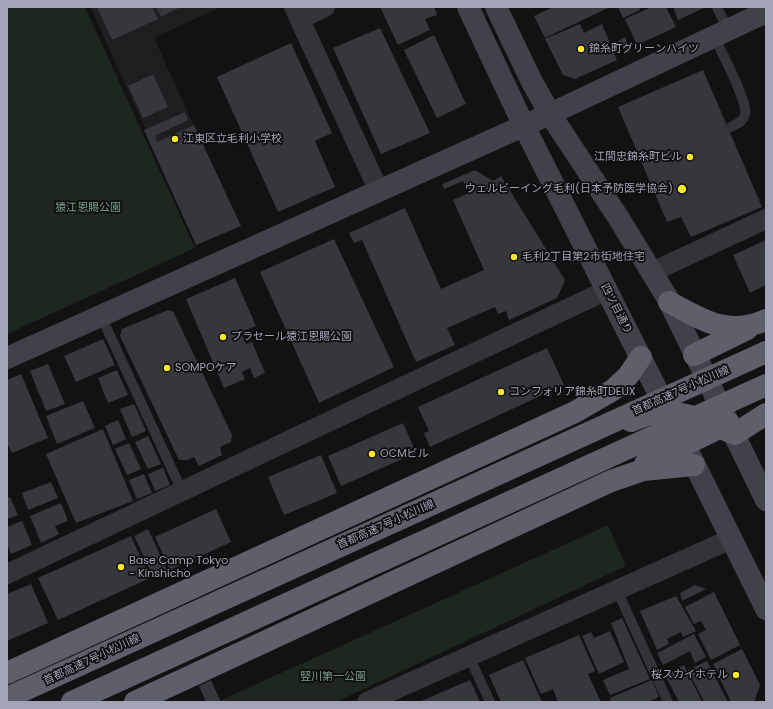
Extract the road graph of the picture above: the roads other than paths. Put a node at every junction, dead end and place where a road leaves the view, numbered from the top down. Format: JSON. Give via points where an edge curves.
{"nodes":[{"id":1,"x":325,"y":7,"type":"edge"},
{"id":2,"x":468,"y":7,"type":"edge"},
{"id":3,"x":496,"y":7,"type":"edge"},
{"id":4,"x":718,"y":7,"type":"edge"},
{"id":5,"x":766,"y":12,"type":"edge"},
{"id":6,"x":297,"y":13,"type":"edge"},
{"id":7,"x":721,"y":33,"type":"junction"},
{"id":8,"x":550,"y":114,"type":"junction"},
{"id":9,"x":524,"y":126,"type":"junction"},
{"id":10,"x":731,"y":127,"type":"dead end"},
{"id":11,"x":379,"y":191,"type":"junction"},
{"id":12,"x":766,"y":219,"type":"edge"},
{"id":13,"x":652,"y":272,"type":"junction"},
{"id":14,"x":607,"y":290,"type":"junction"},
{"id":15,"x":669,"y":302,"type":"junction"},
{"id":16,"x":101,"y":316,"type":"junction"},
{"id":17,"x":761,"y":322,"type":"edge"},
{"id":18,"x":766,"y":352,"type":"edge"},
{"id":19,"x":694,"y":354,"type":"junction"},
{"id":20,"x":641,"y":357,"type":"junction"},
{"id":21,"x":7,"y":358,"type":"edge"},
{"id":22,"x":766,"y":385,"type":"edge"},
{"id":23,"x":668,"y":412,"type":"junction"},
{"id":24,"x":766,"y":414,"type":"edge"},
{"id":25,"x":728,"y":428,"type":"junction"},
{"id":26,"x":685,"y":445,"type":"junction"},
{"id":27,"x":694,"y":465,"type":"junction"},
{"id":28,"x":611,"y":481,"type":"junction"},
{"id":29,"x":182,"y":491,"type":"junction"},
{"id":30,"x":766,"y":500,"type":"edge"},
{"id":31,"x":324,"y":526,"type":"junction"},
{"id":32,"x":731,"y":538,"type":"junction"},
{"id":33,"x":7,"y":574,"type":"edge"},
{"id":34,"x":617,"y":590,"type":"junction"},
{"id":35,"x":766,"y":609,"type":"edge"},
{"id":36,"x":468,"y":656,"type":"junction"},
{"id":37,"x":7,"y":673,"type":"edge"},
{"id":38,"x":7,"y":698,"type":"edge"},
{"id":39,"x":72,"y":702,"type":"edge"},
{"id":40,"x":135,"y":702,"type":"edge"},
{"id":41,"x":367,"y":702,"type":"edge"},
{"id":42,"x":490,"y":702,"type":"edge"},
{"id":43,"x":668,"y":702,"type":"edge"}],
"edges":[{"from":1,"to":6,"type":"street"},
{"from":2,"to":9,"type":"main road","name":"四ツ目通り"},
{"from":3,"to":8,"type":"main road"},
{"from":4,"to":7,"type":"lane"},
{"from":5,"to":7,"type":"main road"},
{"from":6,"to":11,"type":"street"},
{"from":7,"to":8,"type":"main road"},
{"from":7,"to":10,"type":"lane","via":[[744,100],[745,116],[740,123]]},
{"from":8,"to":9,"type":"main road"},
{"from":8,"to":13,"type":"main road"},
{"from":9,"to":11,"type":"main road"},
{"from":9,"to":14,"type":"main road","name":"四ツ目通り"},
{"from":11,"to":16,"type":"main road"},
{"from":12,"to":13,"type":"street"},
{"from":13,"to":15,"type":"main road"},
{"from":14,"to":20,"type":"main road","name":"四ツ目通り"},
{"from":14,"to":29,"type":"street"},
{"from":15,"to":17,"type":"highway","via":[[716,325],[733,328]]},
{"from":15,"to":19,"type":"main road"},
{"from":16,"to":21,"type":"main road"},
{"from":16,"to":29,"type":"lane"},
{"from":17,"to":19,"type":"highway"},
{"from":18,"to":38,"type":"highway","name":"首都高速7号小松川線","bridge":true},
{"from":19,"to":25,"type":"main road"},
{"from":20,"to":23,"type":"main road","name":"四ツ目通り"},
{"from":20,"to":31,"type":"highway","via":[[628,376],[613,390],[575,412]]},
{"from":22,"to":39,"type":"highway","bridge":true},
{"from":23,"to":25,"type":"highway"},
{"from":23,"to":26,"type":"main road","name":"四ツ目通り"},
{"from":23,"to":31,"type":"highway","via":[[650,414],[617,426],[516,474]]},
{"from":24,"to":25,"type":"highway"},
{"from":25,"to":26,"type":"highway"},
{"from":25,"to":30,"type":"main road"},
{"from":26,"to":27,"type":"main road","name":"四ツ目通り"},
{"from":26,"to":28,"type":"highway"},
{"from":27,"to":28,"type":"highway","via":[[643,470]]},
{"from":27,"to":32,"type":"main road","name":"四ツ目通り"},
{"from":28,"to":40,"type":"highway"},
{"from":29,"to":33,"type":"street"},
{"from":31,"to":37,"type":"highway"},
{"from":32,"to":34,"type":"street"},
{"from":32,"to":35,"type":"main road","name":"四ツ目通り"},
{"from":34,"to":36,"type":"street"},
{"from":34,"to":43,"type":"lane"},
{"from":36,"to":41,"type":"street"},
{"from":36,"to":42,"type":"lane"}]}
